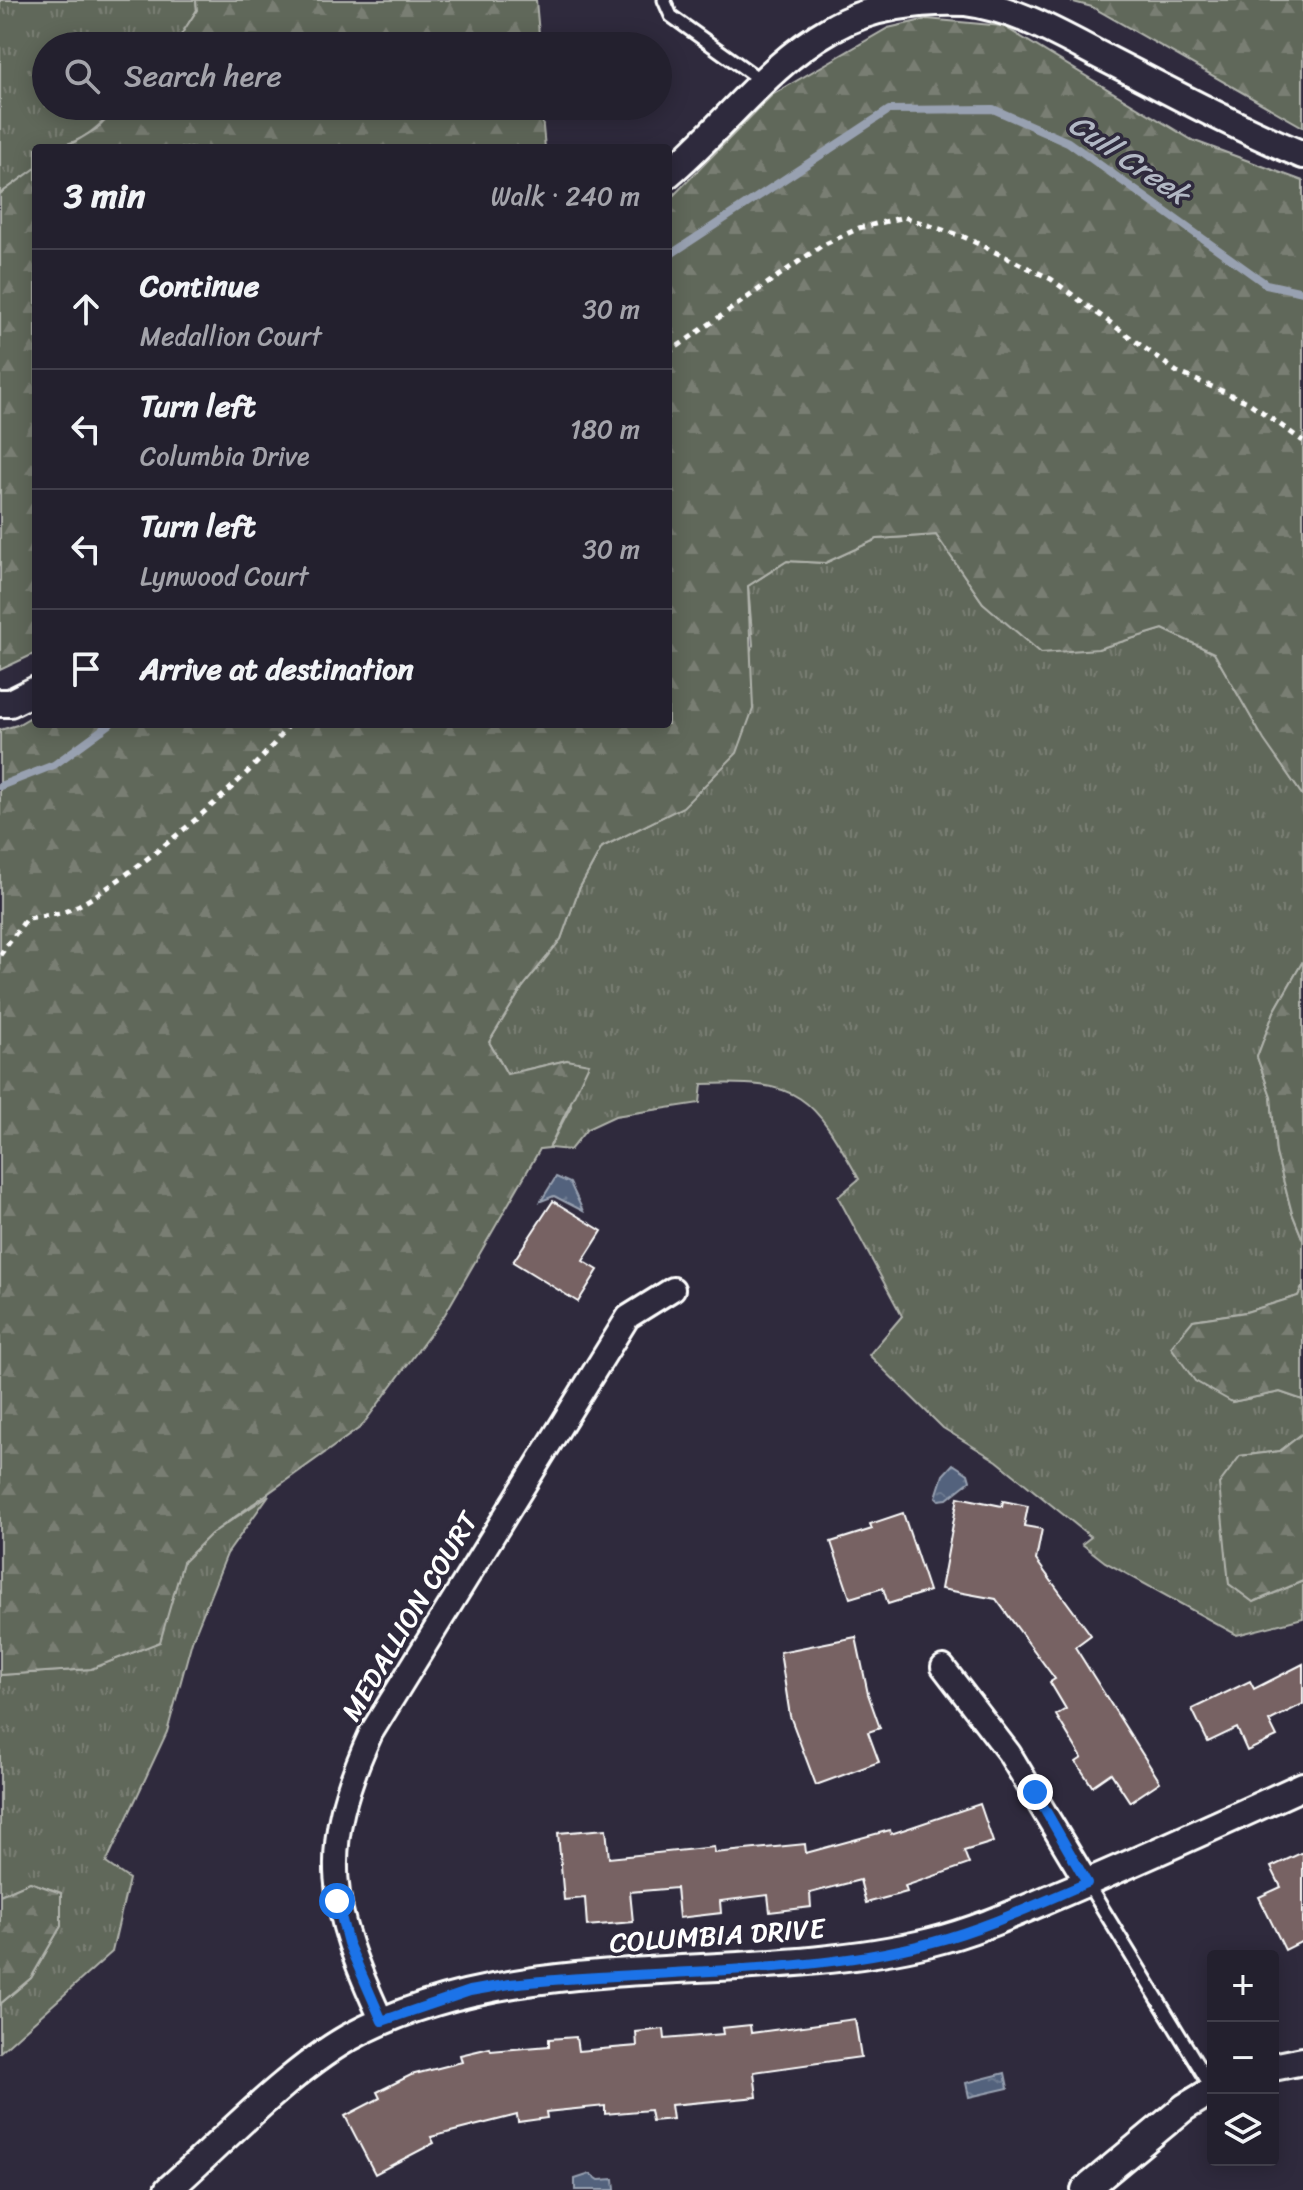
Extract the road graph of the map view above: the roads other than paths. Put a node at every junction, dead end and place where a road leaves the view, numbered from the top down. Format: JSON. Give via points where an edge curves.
{"nodes":[{"id":1,"x":664,"y":0,"type":"edge"},
{"id":2,"x":764,"y":82,"type":"junction"},
{"id":3,"x":1303,"y":155,"type":"edge"},
{"id":4,"x":672,"y":170,"type":"edge"},
{"id":5,"x":32,"y":692,"type":"edge"},
{"id":6,"x":0,"y":703,"type":"edge"},
{"id":7,"x":673,"y":1289,"type":"dead end"},
{"id":8,"x":943,"y":1667,"type":"dead end"},
{"id":9,"x":1303,"y":1786,"type":"edge"},
{"id":10,"x":1087,"y":1883,"type":"junction"},
{"id":11,"x":382,"y":2021,"type":"junction"},
{"id":12,"x":1303,"y":2061,"type":"edge"},
{"id":13,"x":1279,"y":2066,"type":"edge"},
{"id":14,"x":1207,"y":2080,"type":"edge"},
{"id":15,"x":1207,"y":2094,"type":"edge"},
{"id":16,"x":168,"y":2190,"type":"edge"},
{"id":17,"x":1085,"y":2190,"type":"edge"}],
"edges":[{"from":1,"to":2,"type":"lane","via":[[671,16]]},
{"from":2,"to":3,"type":"street","via":[[830,29],[852,19],[932,1],[968,3],[1039,24]]},
{"from":2,"to":4,"type":"street"},
{"from":5,"to":6,"type":"street"},
{"from":7,"to":11,"type":"street","name":"MEDALLION COURT","via":[[628,1317],[355,1767],[336,1837],[337,1901],[348,1943]]},
{"from":8,"to":10,"type":"street","via":[[1018,1766]]},
{"from":9,"to":10,"type":"street","name":"COLUMBIA DRIVE"},
{"from":10,"to":11,"type":"street","name":"COLUMBIA DRIVE","via":[[934,1942],[798,1964],[510,1984],[470,1991]]},
{"from":10,"to":14,"type":"lane"},
{"from":11,"to":16,"type":"street","name":"COLUMBIA DRIVE","via":[[299,2074]]},
{"from":12,"to":13,"type":"street"},
{"from":15,"to":17,"type":"street"}]}
